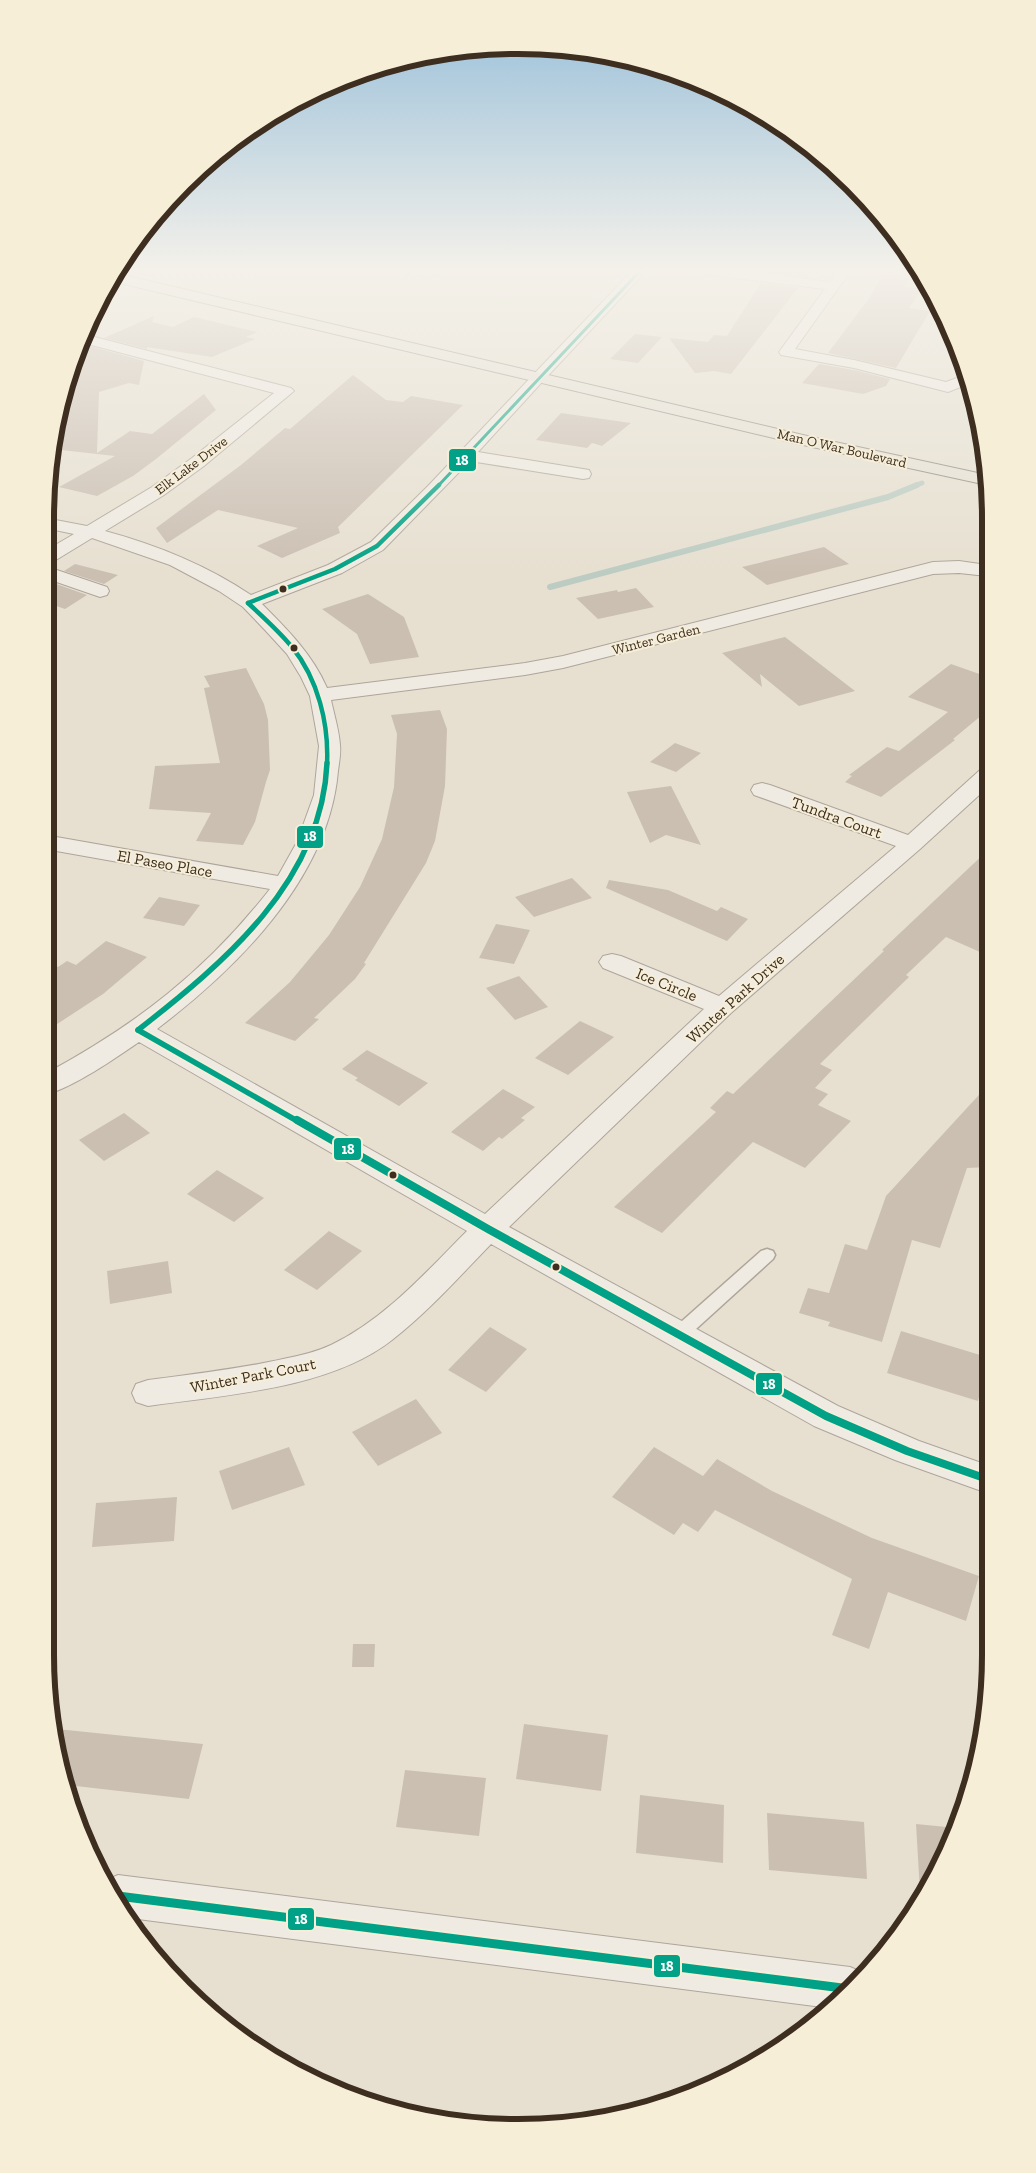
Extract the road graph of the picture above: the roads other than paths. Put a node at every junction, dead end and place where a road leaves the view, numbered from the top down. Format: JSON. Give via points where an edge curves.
{"nodes":[{"id":1,"x":206,"y":370,"type":"edge"},
{"id":2,"x":537,"y":370,"type":"edge"},
{"id":3,"x":538,"y":370,"type":"edge"},
{"id":4,"x":880,"y":370,"type":"edge"},
{"id":5,"x":544,"y":372,"type":"junction"},
{"id":6,"x":961,"y":381,"type":"edge"},
{"id":7,"x":467,"y":455,"type":"junction"},
{"id":8,"x":979,"y":464,"type":"edge"},
{"id":9,"x":583,"y":474,"type":"dead end"},
{"id":10,"x":980,"y":478,"type":"edge"},
{"id":11,"x":54,"y":525,"type":"edge"},
{"id":12,"x":89,"y":532,"type":"junction"},
{"id":13,"x":54,"y":553,"type":"edge"},
{"id":14,"x":982,"y":569,"type":"edge"},
{"id":15,"x":54,"y":575,"type":"edge"},
{"id":16,"x":100,"y":591,"type":"dead end"},
{"id":17,"x":248,"y":603,"type":"junction"},
{"id":18,"x":320,"y":695,"type":"junction"},
{"id":19,"x":982,"y":780,"type":"edge"},
{"id":20,"x":762,"y":790,"type":"dead end"},
{"id":21,"x":54,"y":844,"type":"edge"},
{"id":22,"x":912,"y":844,"type":"junction"},
{"id":23,"x":285,"y":884,"type":"junction"},
{"id":24,"x":612,"y":962,"type":"dead end"},
{"id":25,"x":722,"y":1007,"type":"junction"},
{"id":26,"x":138,"y":1030,"type":"junction"},
{"id":27,"x":54,"y":1081,"type":"edge"},
{"id":28,"x":488,"y":1229,"type":"junction"},
{"id":29,"x":767,"y":1255,"type":"dead end"},
{"id":30,"x":679,"y":1334,"type":"junction"},
{"id":31,"x":148,"y":1393,"type":"dead end"},
{"id":32,"x":982,"y":1477,"type":"edge"},
{"id":33,"x":122,"y":1896,"type":"edge"},
{"id":34,"x":841,"y":1988,"type":"edge"}],
"edges":[{"from":1,"to":12,"type":"street","name":"Elk Lake Drive","via":[[286,391],[158,491]]},
{"from":2,"to":5,"type":"main road","name":"Man O War Boulevard"},
{"from":3,"to":5,"type":"main road","name":"Man O War Boulevard"},
{"from":4,"to":6,"type":"street","via":[[948,387]]},
{"from":5,"to":7,"type":"street"},
{"from":5,"to":8,"type":"main road","name":"Man O War Boulevard"},
{"from":5,"to":10,"type":"main road","name":"Man O War Boulevard","via":[[812,442]]},
{"from":7,"to":9,"type":"street"},
{"from":7,"to":17,"type":"street","via":[[377,546],[335,569]]},
{"from":11,"to":12,"type":"street"},
{"from":12,"to":13,"type":"street"},
{"from":12,"to":17,"type":"street","via":[[196,571]]},
{"from":14,"to":18,"type":"street","name":"Winter Garden","via":[[959,566],[934,568],[563,662]]},
{"from":15,"to":16,"type":"street"},
{"from":17,"to":18,"type":"street","via":[[289,643]]},
{"from":18,"to":23,"type":"street","via":[[330,742],[328,786],[317,825]]},
{"from":19,"to":22,"type":"street","name":"Winter Park Drive"},
{"from":20,"to":22,"type":"street","name":"Tundra Court"},
{"from":21,"to":23,"type":"street","name":"El Paseo Place"},
{"from":22,"to":25,"type":"street","name":"Winter Park Drive"},
{"from":23,"to":26,"type":"street","via":[[239,943]]},
{"from":24,"to":25,"type":"street","name":"Ice Circle"},
{"from":25,"to":28,"type":"street","name":"Winter Park Drive"},
{"from":26,"to":27,"type":"street"},
{"from":26,"to":28,"type":"street"},
{"from":28,"to":30,"type":"street"},
{"from":28,"to":31,"type":"street","name":"Winter Park Court","via":[[380,1332],[341,1356],[256,1378]]},
{"from":29,"to":30,"type":"lane"},
{"from":30,"to":32,"type":"street","via":[[826,1416],[878,1441]]},
{"from":33,"to":34,"type":"street"}]}
